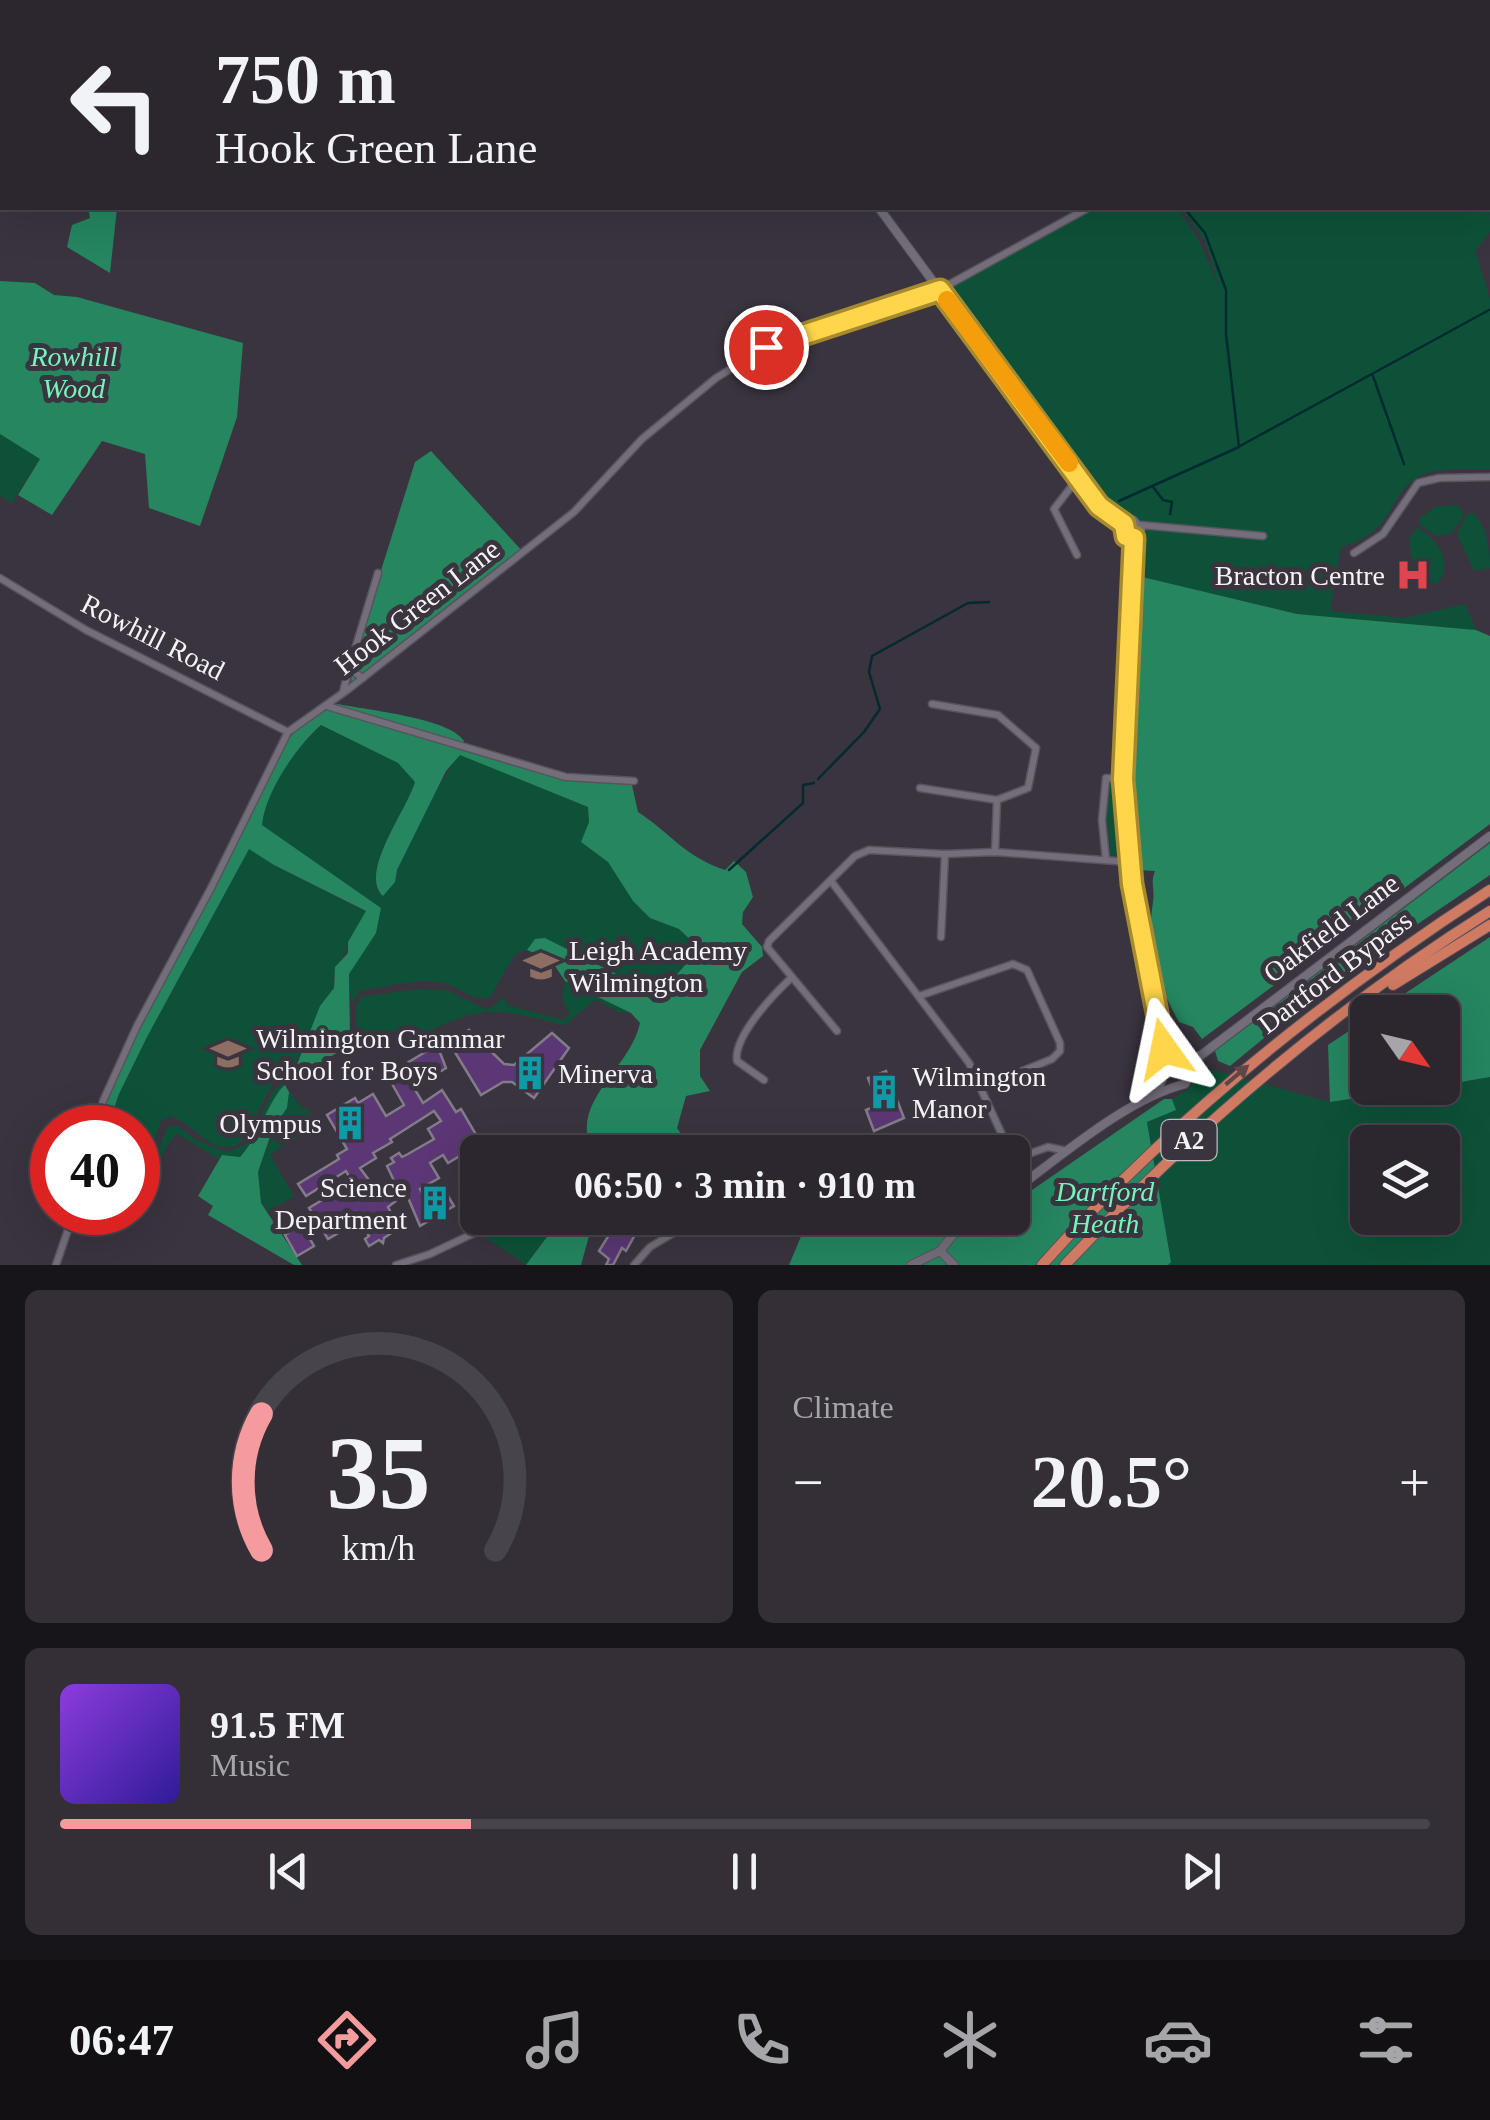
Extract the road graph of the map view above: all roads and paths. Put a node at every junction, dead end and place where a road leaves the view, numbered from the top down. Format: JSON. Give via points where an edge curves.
{"nodes":[{"id":1,"x":880,"y":210,"type":"edge"},
{"id":2,"x":1084,"y":210,"type":"edge"},
{"id":3,"x":940,"y":290,"type":"junction"},
{"id":4,"x":1080,"y":478,"type":"junction"},
{"id":5,"x":1490,"y":478,"type":"edge"},
{"id":6,"x":1124,"y":524,"type":"junction"},
{"id":7,"x":1141,"y":525,"type":"junction"},
{"id":8,"x":1263,"y":536,"type":"dead end"},
{"id":9,"x":1134,"y":538,"type":"junction"},
{"id":10,"x":1354,"y":553,"type":"dead end"},
{"id":11,"x":1077,"y":556,"type":"dead end"},
{"id":12,"x":378,"y":573,"type":"dead end"},
{"id":13,"x":0,"y":578,"type":"edge"},
{"id":14,"x":349,"y":669,"type":"junction"},
{"id":15,"x":363,"y":678,"type":"junction"},
{"id":16,"x":342,"y":694,"type":"junction"},
{"id":17,"x":932,"y":704,"type":"dead end"},
{"id":18,"x":326,"y":706,"type":"junction"},
{"id":19,"x":288,"y":732,"type":"junction"},
{"id":20,"x":1123,"y":779,"type":"junction"},
{"id":21,"x":634,"y":781,"type":"dead end"},
{"id":22,"x":920,"y":788,"type":"dead end"},
{"id":23,"x":996,"y":800,"type":"junction"},
{"id":24,"x":1490,"y":836,"type":"edge"},
{"id":25,"x":995,"y":852,"type":"junction"},
{"id":26,"x":945,"y":854,"type":"junction"},
{"id":27,"x":1106,"y":860,"type":"junction"},
{"id":28,"x":1129,"y":862,"type":"junction"},
{"id":29,"x":831,"y":881,"type":"junction"},
{"id":30,"x":1490,"y":882,"type":"edge"},
{"id":31,"x":1490,"y":890,"type":"edge"},
{"id":32,"x":1490,"y":912,"type":"edge"},
{"id":33,"x":1490,"y":925,"type":"edge"},
{"id":34,"x":941,"y":937,"type":"dead end"},
{"id":35,"x":1406,"y":944,"type":"junction"},
{"id":36,"x":790,"y":979,"type":"junction"},
{"id":37,"x":919,"y":996,"type":"junction"},
{"id":38,"x":1324,"y":1027,"type":"junction"},
{"id":39,"x":837,"y":1031,"type":"dead end"},
{"id":40,"x":1164,"y":1049,"type":"junction"},
{"id":41,"x":1200,"y":1056,"type":"junction"},
{"id":42,"x":1181,"y":1061,"type":"junction"},
{"id":43,"x":1167,"y":1065,"type":"junction"},
{"id":44,"x":1191,"y":1072,"type":"junction"},
{"id":45,"x":764,"y":1080,"type":"dead end"},
{"id":46,"x":1169,"y":1081,"type":"junction"},
{"id":47,"x":982,"y":1087,"type":"junction"},
{"id":48,"x":102,"y":1105,"type":"edge"},
{"id":49,"x":1002,"y":1135,"type":"edge"},
{"id":50,"x":1067,"y":1151,"type":"junction"},
{"id":51,"x":1030,"y":1152,"type":"edge"},
{"id":52,"x":1030,"y":1179,"type":"edge"},
{"id":53,"x":66,"y":1235,"type":"edge"},
{"id":54,"x":470,"y":1235,"type":"edge"},
{"id":55,"x":673,"y":1235,"type":"edge"},
{"id":56,"x":953,"y":1235,"type":"edge"},
{"id":57,"x":940,"y":1251,"type":"junction"},
{"id":58,"x":56,"y":1265,"type":"edge"},
{"id":59,"x":396,"y":1265,"type":"edge"},
{"id":60,"x":634,"y":1265,"type":"edge"},
{"id":61,"x":912,"y":1265,"type":"edge"},
{"id":62,"x":954,"y":1265,"type":"edge"},
{"id":63,"x":1042,"y":1265,"type":"edge"},
{"id":64,"x":1065,"y":1265,"type":"edge"}],
"edges":[{"from":1,"to":3,"type":"street"},
{"from":2,"to":3,"type":"street","name":"Hook Green Lane"},
{"from":3,"to":4,"type":"street"},
{"from":3,"to":15,"type":"street","name":"Hook Green Lane","via":[[766,347],[716,378],[642,439],[574,512]]},
{"from":4,"to":6,"type":"street","via":[[1099,506]]},
{"from":4,"to":11,"type":"street","via":[[1054,509]]},
{"from":5,"to":10,"type":"street","via":[[1418,483],[1383,534]]},
{"from":6,"to":7,"type":"street"},
{"from":6,"to":9,"type":"street","via":[[1124,534]]},
{"from":7,"to":8,"type":"street"},
{"from":7,"to":9,"type":"street"},
{"from":9,"to":20,"type":"street"},
{"from":12,"to":14,"type":"street"},
{"from":13,"to":19,"type":"street","name":"Rowhill Road","via":[[86,630]]},
{"from":14,"to":15,"type":"street"},
{"from":14,"to":16,"type":"street"},
{"from":15,"to":16,"type":"street","name":"Hook Green Lane"},
{"from":16,"to":18,"type":"street","name":"Hook Green Lane"},
{"from":17,"to":23,"type":"street","via":[[998,714],[1036,748],[1028,788]]},
{"from":18,"to":19,"type":"street","name":"Hook Green Lane"},
{"from":18,"to":21,"type":"street","via":[[566,777]]},
{"from":19,"to":48,"type":"street","name":"Hook Green Lane"},
{"from":20,"to":27,"type":"street","via":[[1106,778]]},
{"from":20,"to":28,"type":"street"},
{"from":22,"to":23,"type":"street"},
{"from":23,"to":25,"type":"street"},
{"from":24,"to":41,"type":"street","name":"Oakfield Lane"},
{"from":25,"to":26,"type":"street"},
{"from":25,"to":27,"type":"street"},
{"from":26,"to":29,"type":"street","via":[[869,850]]},
{"from":26,"to":34,"type":"street"},
{"from":27,"to":28,"type":"street"},
{"from":28,"to":40,"type":"street"},
{"from":29,"to":36,"type":"street","via":[[769,941],[769,954]]},
{"from":29,"to":37,"type":"street"},
{"from":30,"to":35,"type":"highway"},
{"from":31,"to":35,"type":"highway","name":"Dartford Bypass","number":"A2"},
{"from":32,"to":38,"type":"highway","name":"Dartford Bypass","number":"A2"},
{"from":33,"to":38,"type":"highway"},
{"from":63,"to":35,"type":"highway","name":"Dartford Bypass","number":"A2","one_way":true,"via":[[1231,1080]]},
{"from":36,"to":39,"type":"street"},
{"from":36,"to":45,"type":"street","via":[[736,1050],[738,1061]]},
{"from":37,"to":47,"type":"street"},
{"from":37,"to":47,"type":"street","via":[[1013,964],[1025,966],[1060,1051]]},
{"from":38,"to":64,"type":"highway","name":"Dartford Bypass","number":"A2","via":[[1211,1120]]},
{"from":40,"to":42,"type":"street"},
{"from":40,"to":43,"type":"street"},
{"from":41,"to":42,"type":"street","name":"Oakfield Lane"},
{"from":41,"to":44,"type":"street","name":"Oakfield Lane"},
{"from":42,"to":43,"type":"street","name":"Oakfield Lane"},
{"from":42,"to":44,"type":"street"},
{"from":43,"to":46,"type":"street"},
{"from":44,"to":46,"type":"street","name":"Oakfield Lane","via":[[1185,1084]]},
{"from":46,"to":50,"type":"street","name":"Oakfield Lane"},
{"from":47,"to":49,"type":"street"},
{"from":50,"to":51,"type":"street","via":[[1048,1146]]},
{"from":50,"to":52,"type":"street","name":"Oakfield Lane"},
{"from":53,"to":58,"type":"street"},
{"from":54,"to":59,"type":"street"},
{"from":55,"to":60,"type":"street"},
{"from":56,"to":57,"type":"street"},
{"from":57,"to":61,"type":"street"},
{"from":57,"to":62,"type":"street"}]}
